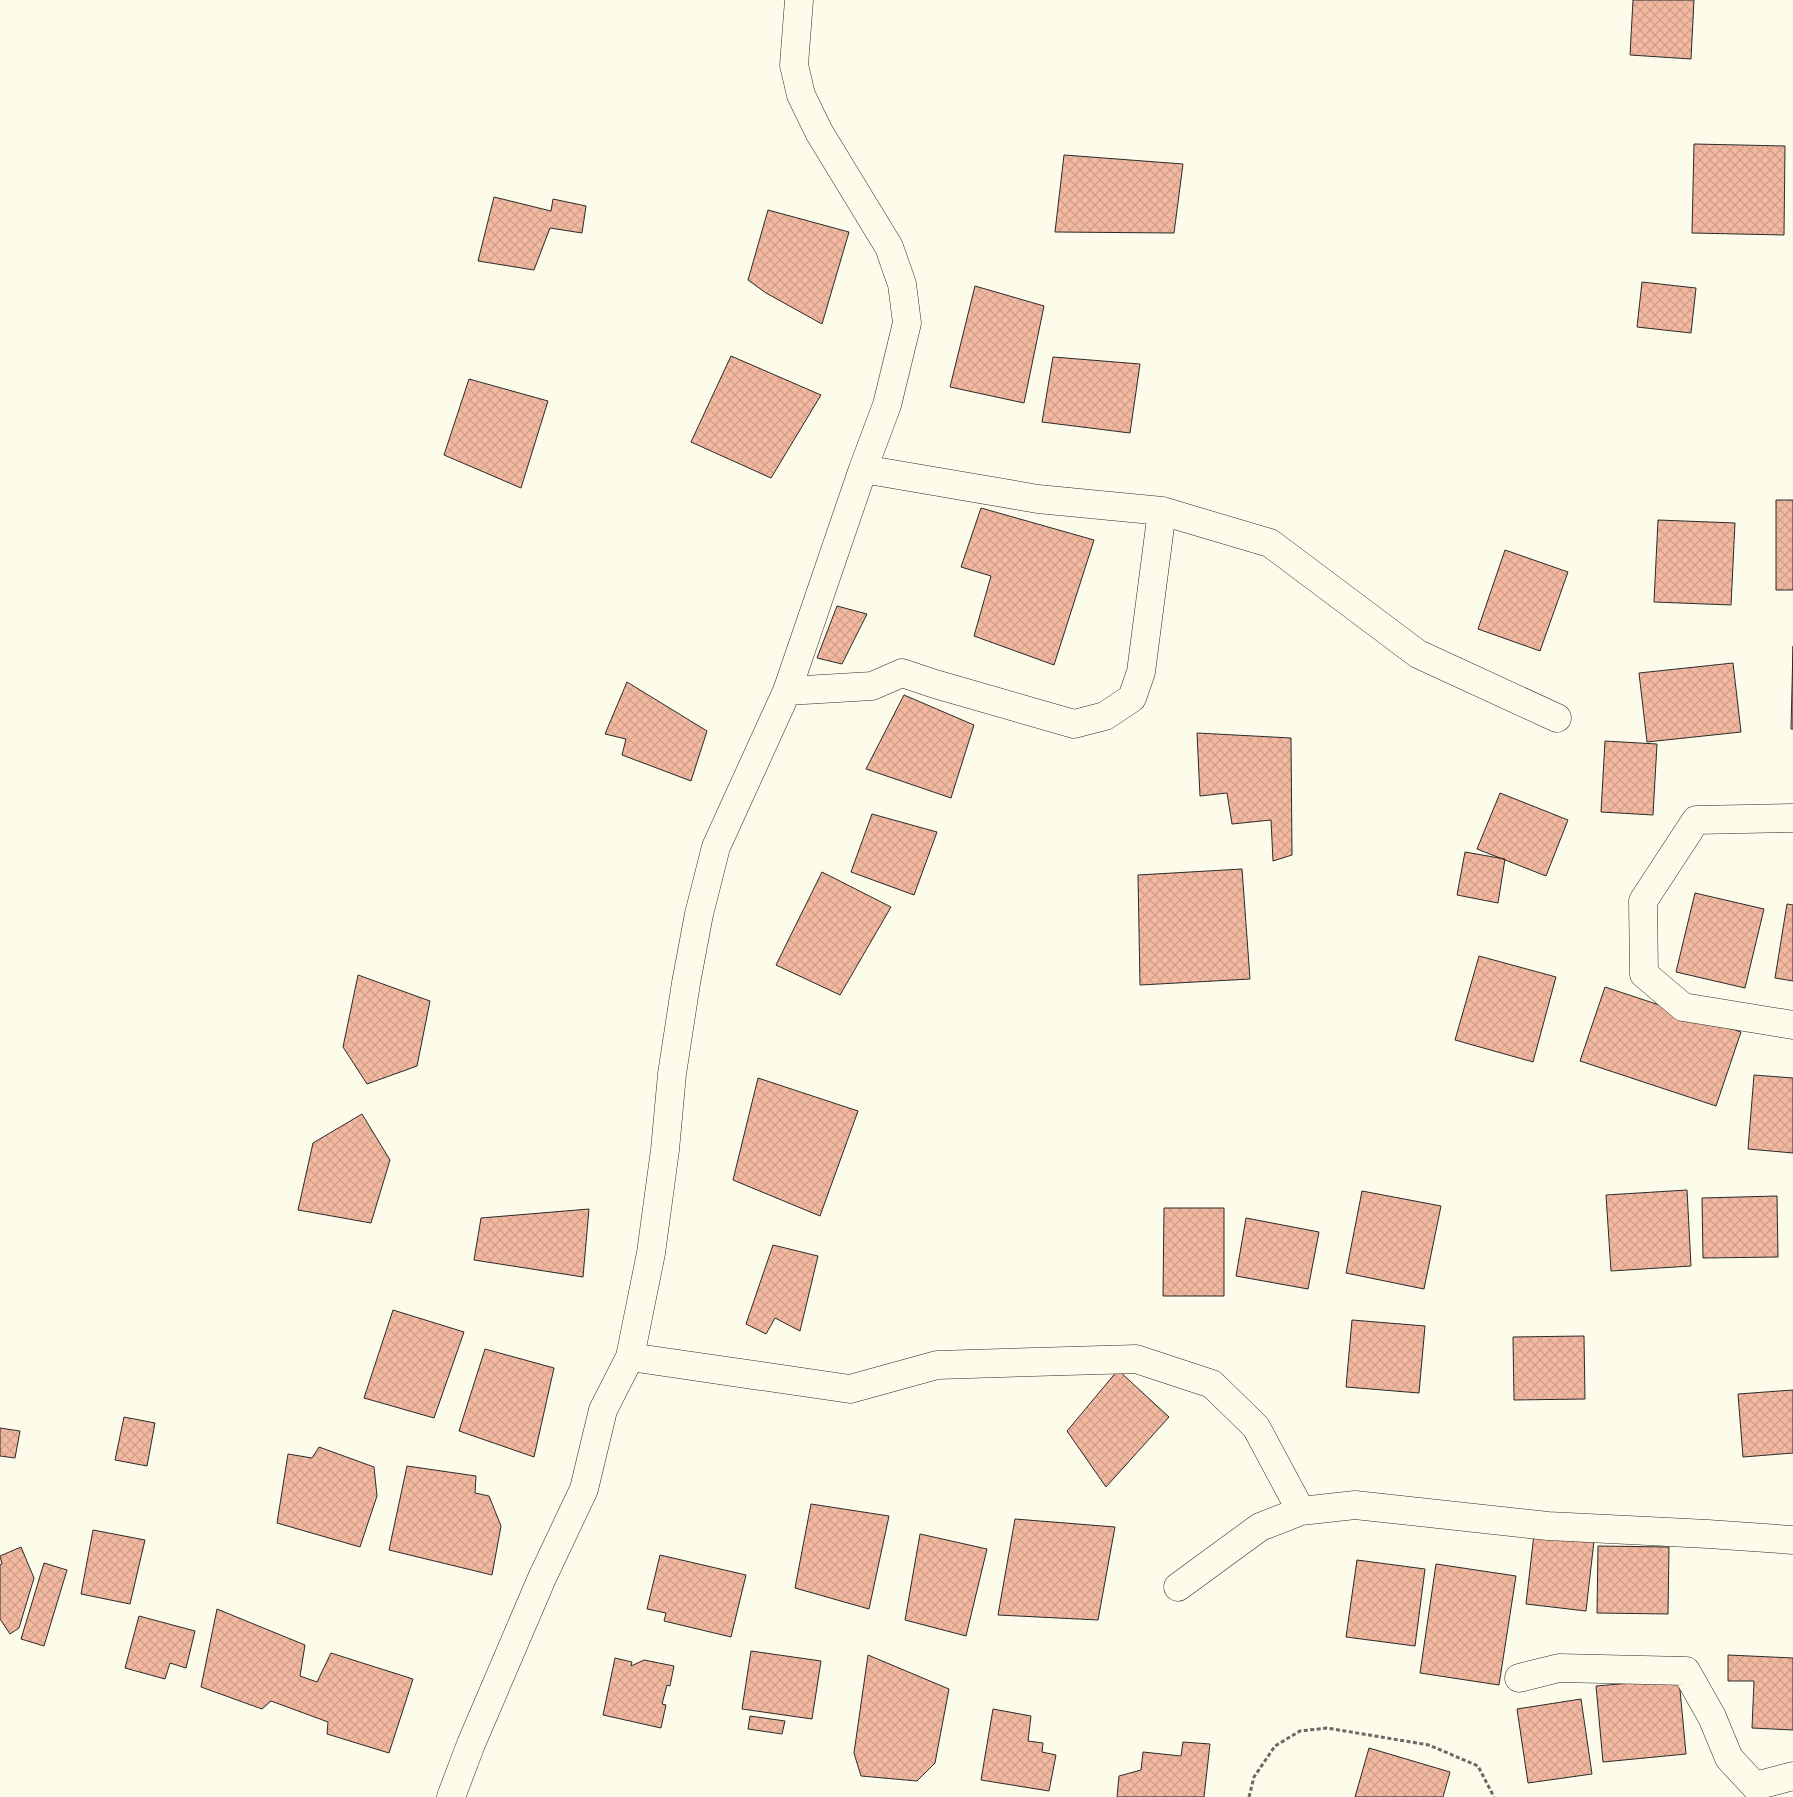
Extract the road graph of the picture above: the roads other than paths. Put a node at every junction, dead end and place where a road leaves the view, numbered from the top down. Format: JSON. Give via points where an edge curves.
{"nodes":[{"id":1,"x":799,"y":0,"type":"edge"},
{"id":2,"x":863,"y":469,"type":"junction"},
{"id":3,"x":1162,"y":512,"type":"junction"},
{"id":4,"x":787,"y":691,"type":"junction"},
{"id":5,"x":1557,"y":718,"type":"dead end"},
{"id":6,"x":1793,"y":818,"type":"edge"},
{"id":7,"x":1793,"y":1025,"type":"edge"},
{"id":8,"x":630,"y":1357,"type":"junction"},
{"id":9,"x":1301,"y":1510,"type":"junction"},
{"id":10,"x":1793,"y":1540,"type":"edge"},
{"id":11,"x":1178,"y":1586,"type":"dead end"},
{"id":12,"x":1520,"y":1678,"type":"dead end"},
{"id":13,"x":1793,"y":1776,"type":"edge"},
{"id":14,"x":451,"y":1797,"type":"edge"}],
"edges":[{"from":1,"to":2,"type":"street","via":[[794,65],[801,95],[819,132],[889,247],[902,284],[907,323],[887,405]]},
{"from":2,"to":3,"type":"street","via":[[1038,499]]},
{"from":2,"to":4,"type":"street"},
{"from":3,"to":4,"type":"street","via":[[1141,672],[1132,698],[1105,716],[1074,724],[902,673],[872,686]]},
{"from":3,"to":5,"type":"street","via":[[1270,543],[1418,654]]},
{"from":4,"to":8,"type":"street","via":[[716,846],[699,914],[672,1074],[651,1253]]},
{"from":6,"to":7,"type":"street","via":[[1696,820],[1643,901],[1644,974],[1684,1007]]},
{"from":8,"to":9,"type":"street","via":[[850,1390],[937,1365],[1136,1359],[1212,1384],[1256,1427]]},
{"from":8,"to":14,"type":"street","via":[[603,1410],[584,1490],[542,1578]]},
{"from":9,"to":10,"type":"street","via":[[1355,1505],[1548,1526]]},
{"from":9,"to":11,"type":"street","via":[[1260,1528]]},
{"from":12,"to":13,"type":"street","via":[[1559,1668],[1686,1671],[1712,1717],[1729,1758],[1755,1786]]}]}
